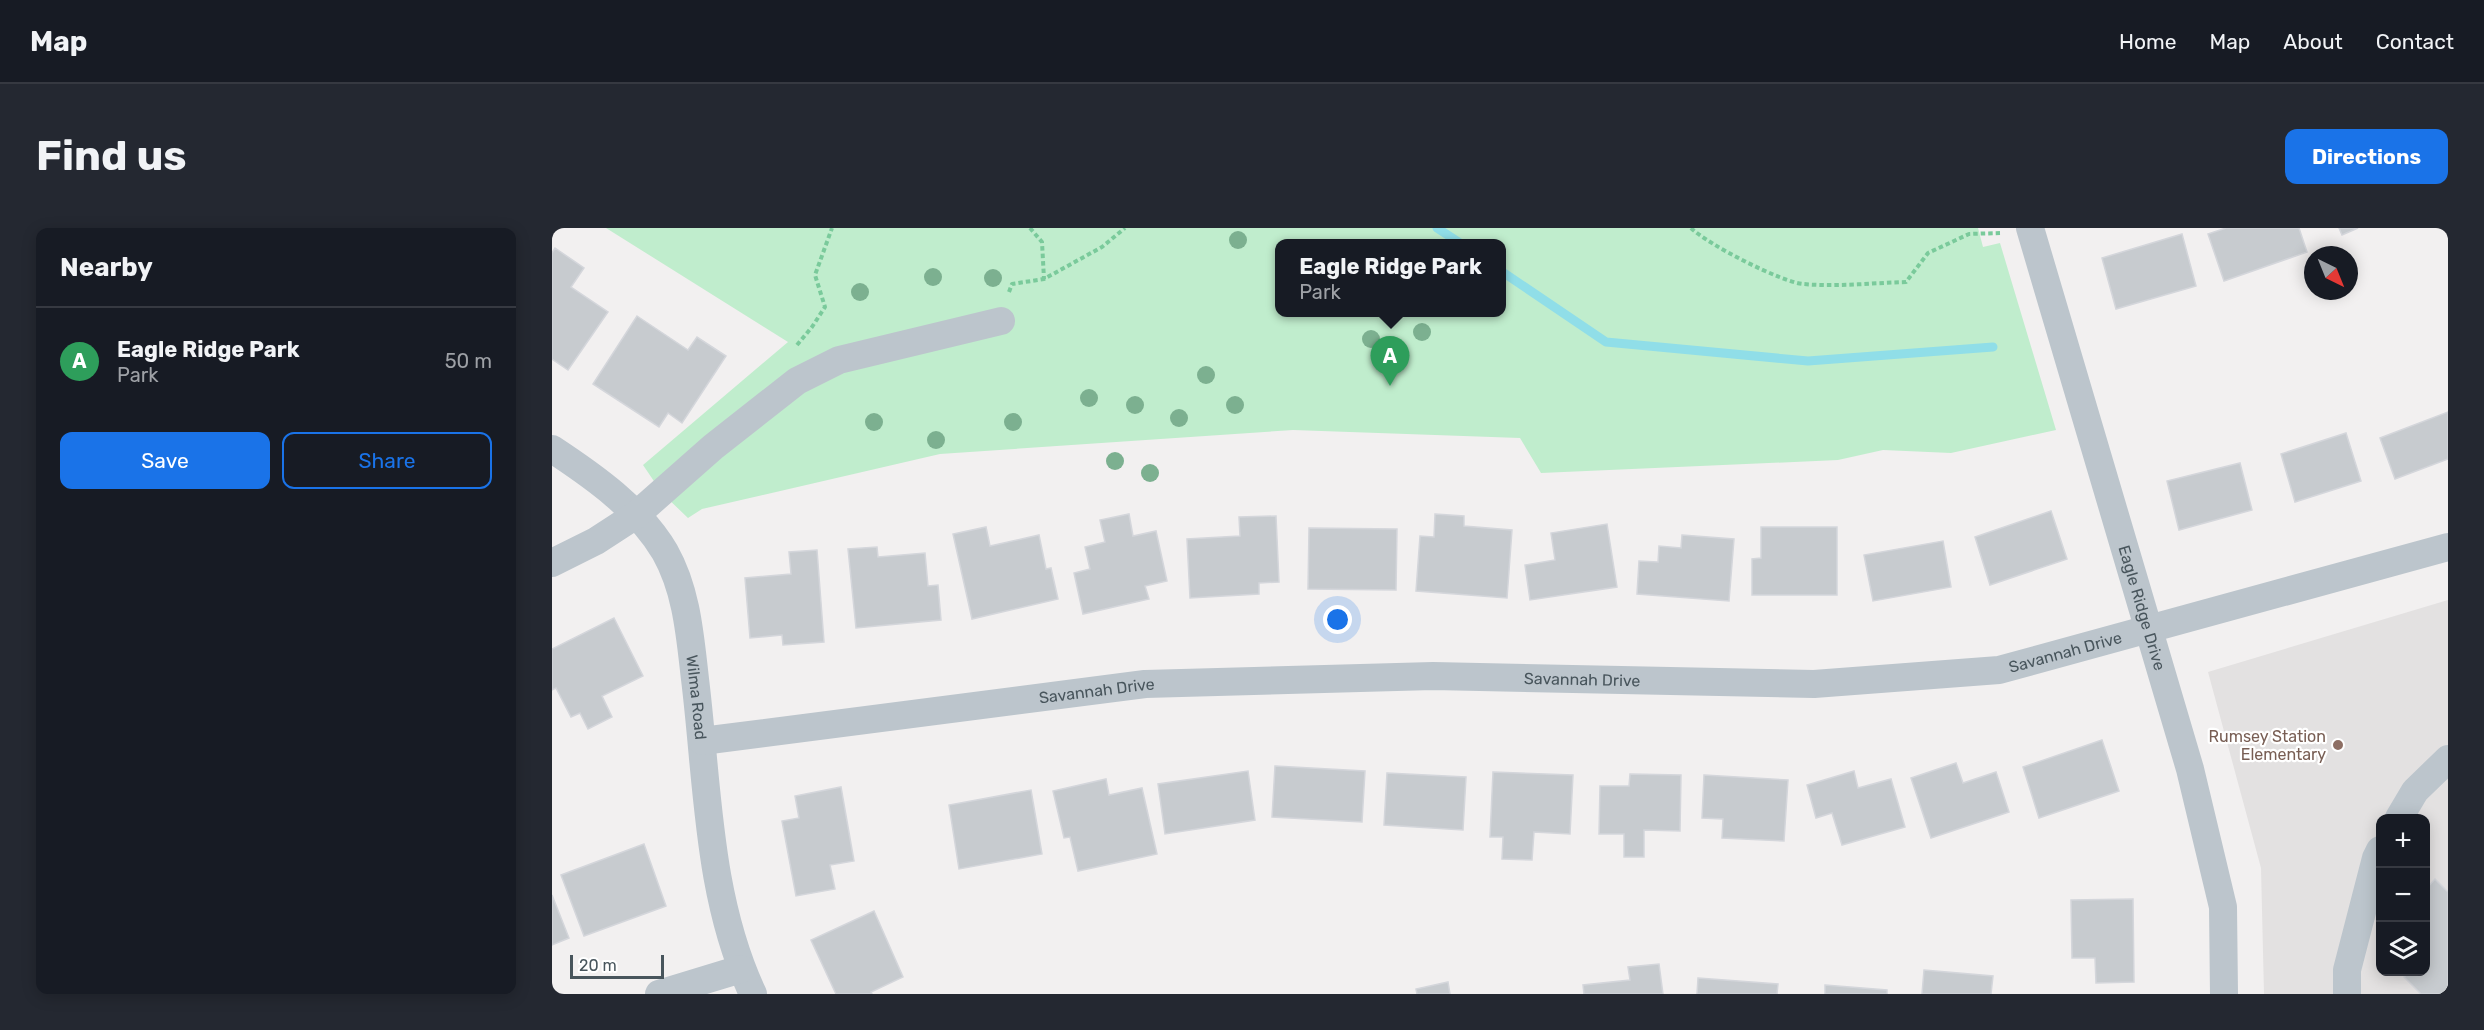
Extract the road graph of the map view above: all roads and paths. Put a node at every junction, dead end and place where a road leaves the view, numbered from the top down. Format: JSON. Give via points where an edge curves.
{"nodes":[{"id":1,"x":832,"y":228,"type":"edge"},
{"id":2,"x":1030,"y":228,"type":"edge"},
{"id":3,"x":1125,"y":228,"type":"edge"},
{"id":4,"x":1691,"y":228,"type":"edge"},
{"id":5,"x":2004,"y":228,"type":"edge"},
{"id":6,"x":2030,"y":228,"type":"edge"},
{"id":7,"x":1044,"y":279,"type":"junction"},
{"id":8,"x":1000,"y":321,"type":"joint"},
{"id":9,"x":791,"y":352,"type":"dead end"},
{"id":10,"x":552,"y":449,"type":"edge"},
{"id":11,"x":636,"y":515,"type":"junction"},
{"id":12,"x":2448,"y":547,"type":"edge"},
{"id":13,"x":552,"y":563,"type":"edge"},
{"id":14,"x":2149,"y":630,"type":"junction"},
{"id":15,"x":702,"y":741,"type":"junction"},
{"id":16,"x":2448,"y":759,"type":"edge"},
{"id":17,"x":2402,"y":814,"type":"edge"},
{"id":18,"x":2376,"y":858,"type":"edge"},
{"id":19,"x":741,"y":969,"type":"junction"},
{"id":20,"x":659,"y":994,"type":"edge"},
{"id":21,"x":753,"y":994,"type":"edge"},
{"id":22,"x":2224,"y":994,"type":"edge"},
{"id":23,"x":2347,"y":994,"type":"edge"}],
"edges":[{"from":1,"to":9,"type":"path","via":[[815,274],[825,307]]},
{"from":2,"to":7,"type":"path","via":[[1042,242]]},
{"from":3,"to":7,"type":"path","via":[[1102,247]]},
{"from":4,"to":5,"type":"path","via":[[1702,239],[1742,260],[1801,284],[1906,282],[1928,253],[1970,234],[2000,233]]},
{"from":6,"to":14,"type":"street","name":"Eagle Ridge Drive"},
{"from":7,"to":8,"type":"path","via":[[1012,284]]},
{"from":8,"to":11,"type":"street","via":[[839,360],[797,381],[713,447]]},
{"from":10,"to":11,"type":"street","name":"Wilma Road","via":[[588,472]]},
{"from":11,"to":13,"type":"street"},
{"from":11,"to":15,"type":"street","name":"Wilma Road","via":[[665,552],[686,607]]},
{"from":12,"to":14,"type":"street","name":"Savannah Drive"},
{"from":14,"to":15,"type":"street","name":"Savannah Drive","via":[[1999,670],[1873,680],[1814,684],[1433,676],[1145,684]]},
{"from":14,"to":22,"type":"street","name":"Eagle Ridge Drive","via":[[2190,769],[2223,907]]},
{"from":15,"to":19,"type":"street","name":"Wilma Road","via":[[715,874]]},
{"from":16,"to":17,"type":"street","via":[[2415,791]]},
{"from":18,"to":23,"type":"street","via":[[2347,970]]},
{"from":19,"to":20,"type":"street"},
{"from":19,"to":21,"type":"street","name":"Wilma Road"}]}
